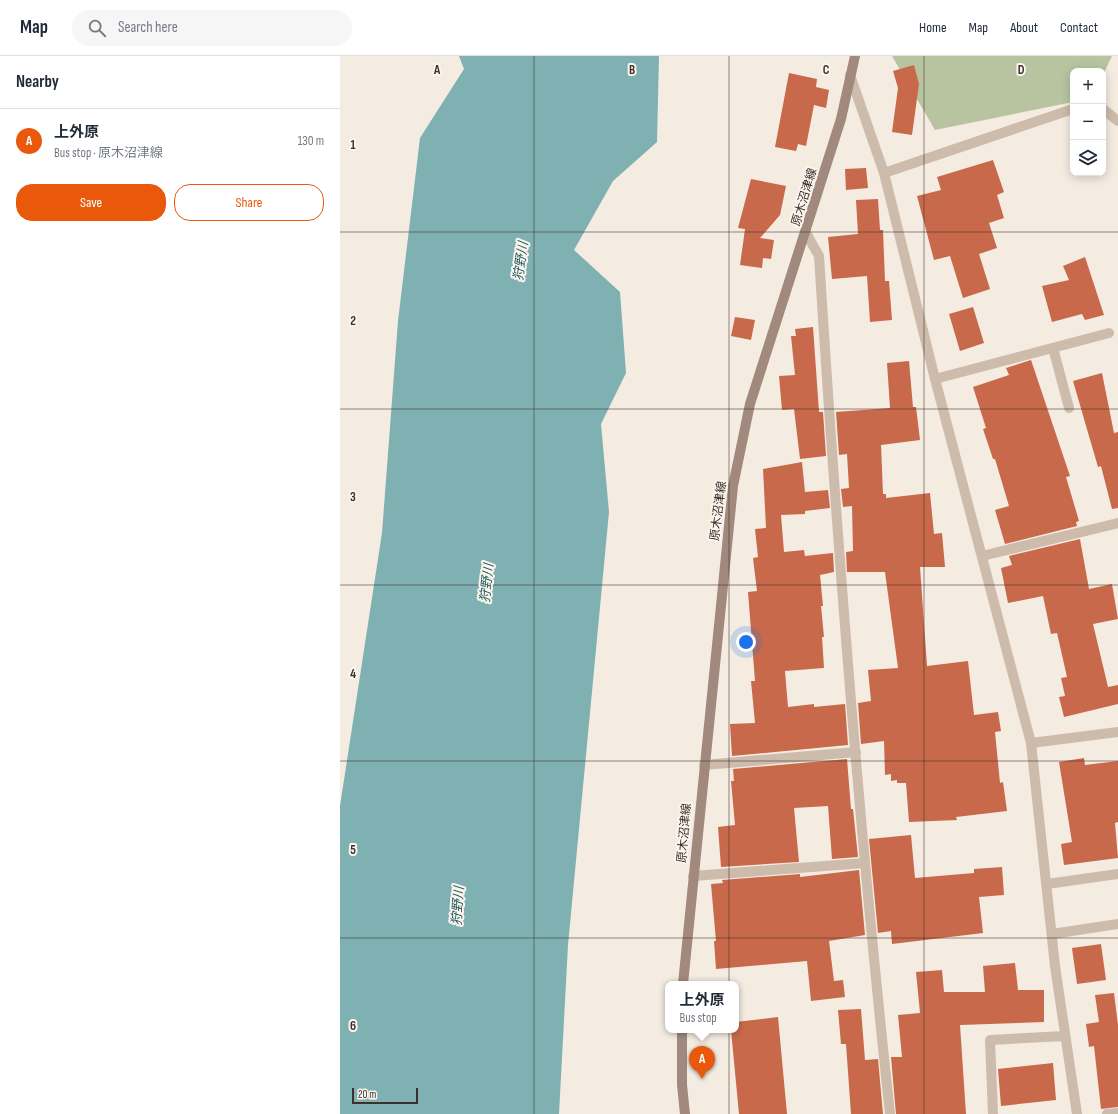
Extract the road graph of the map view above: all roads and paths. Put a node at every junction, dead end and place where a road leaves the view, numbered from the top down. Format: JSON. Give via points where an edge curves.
{"nodes":[{"id":1,"x":856,"y":56,"type":"edge"},
{"id":2,"x":850,"y":75,"type":"junction"},
{"id":3,"x":1070,"y":110,"type":"edge"},
{"id":4,"x":1106,"y":111,"type":"edge"},
{"id":5,"x":1118,"y":121,"type":"edge"},
{"id":6,"x":884,"y":173,"type":"junction"},
{"id":7,"x":806,"y":233,"type":"junction"},
{"id":8,"x":1109,"y":333,"type":"dead end"},
{"id":9,"x":1053,"y":348,"type":"junction"},
{"id":10,"x":935,"y":379,"type":"junction"},
{"id":11,"x":1069,"y":408,"type":"dead end"},
{"id":12,"x":1118,"y":523,"type":"edge"},
{"id":13,"x":982,"y":556,"type":"junction"},
{"id":14,"x":1118,"y":732,"type":"edge"},
{"id":15,"x":1031,"y":743,"type":"junction"},
{"id":16,"x":856,"y":752,"type":"junction"},
{"id":17,"x":704,"y":765,"type":"junction"},
{"id":18,"x":865,"y":863,"type":"junction"},
{"id":19,"x":1118,"y":874,"type":"edge"},
{"id":20,"x":693,"y":876,"type":"junction"},
{"id":21,"x":1047,"y":884,"type":"junction"},
{"id":22,"x":1118,"y":924,"type":"edge"},
{"id":23,"x":1052,"y":934,"type":"junction"},
{"id":24,"x":683,"y":981,"type":"edge"},
{"id":25,"x":682,"y":1033,"type":"edge"},
{"id":26,"x":1066,"y":1036,"type":"junction"},
{"id":27,"x":1118,"y":1113,"type":"edge"},
{"id":28,"x":685,"y":1114,"type":"edge"},
{"id":29,"x":890,"y":1114,"type":"edge"},
{"id":30,"x":993,"y":1114,"type":"edge"},
{"id":31,"x":1077,"y":1114,"type":"edge"},
{"id":32,"x":1107,"y":1114,"type":"edge"}],
"edges":[{"from":1,"to":2,"type":"main road","name":"原木沼津線"},
{"from":2,"to":6,"type":"street"},
{"from":2,"to":7,"type":"main road","name":"原木沼津線","via":[[841,119]]},
{"from":3,"to":6,"type":"street"},
{"from":4,"to":5,"type":"street"},
{"from":6,"to":10,"type":"street"},
{"from":7,"to":16,"type":"street","via":[[819,256],[833,479]]},
{"from":7,"to":17,"type":"main road","name":"原木沼津線","via":[[750,404],[733,486]]},
{"from":8,"to":9,"type":"street"},
{"from":9,"to":10,"type":"street"},
{"from":9,"to":11,"type":"street"},
{"from":10,"to":13,"type":"street"},
{"from":12,"to":13,"type":"street"},
{"from":13,"to":15,"type":"street"},
{"from":14,"to":15,"type":"street"},
{"from":15,"to":21,"type":"street"},
{"from":16,"to":17,"type":"street"},
{"from":16,"to":18,"type":"street"},
{"from":17,"to":20,"type":"main road","name":"原木沼津線"},
{"from":18,"to":20,"type":"street"},
{"from":18,"to":29,"type":"street"},
{"from":19,"to":21,"type":"street"},
{"from":20,"to":24,"type":"main road","name":"原木沼津線"},
{"from":21,"to":23,"type":"street"},
{"from":22,"to":23,"type":"street"},
{"from":23,"to":26,"type":"street"},
{"from":25,"to":28,"type":"main road"},
{"from":26,"to":30,"type":"street","via":[[990,1040]]},
{"from":26,"to":31,"type":"street"},
{"from":27,"to":32,"type":"street"}]}
